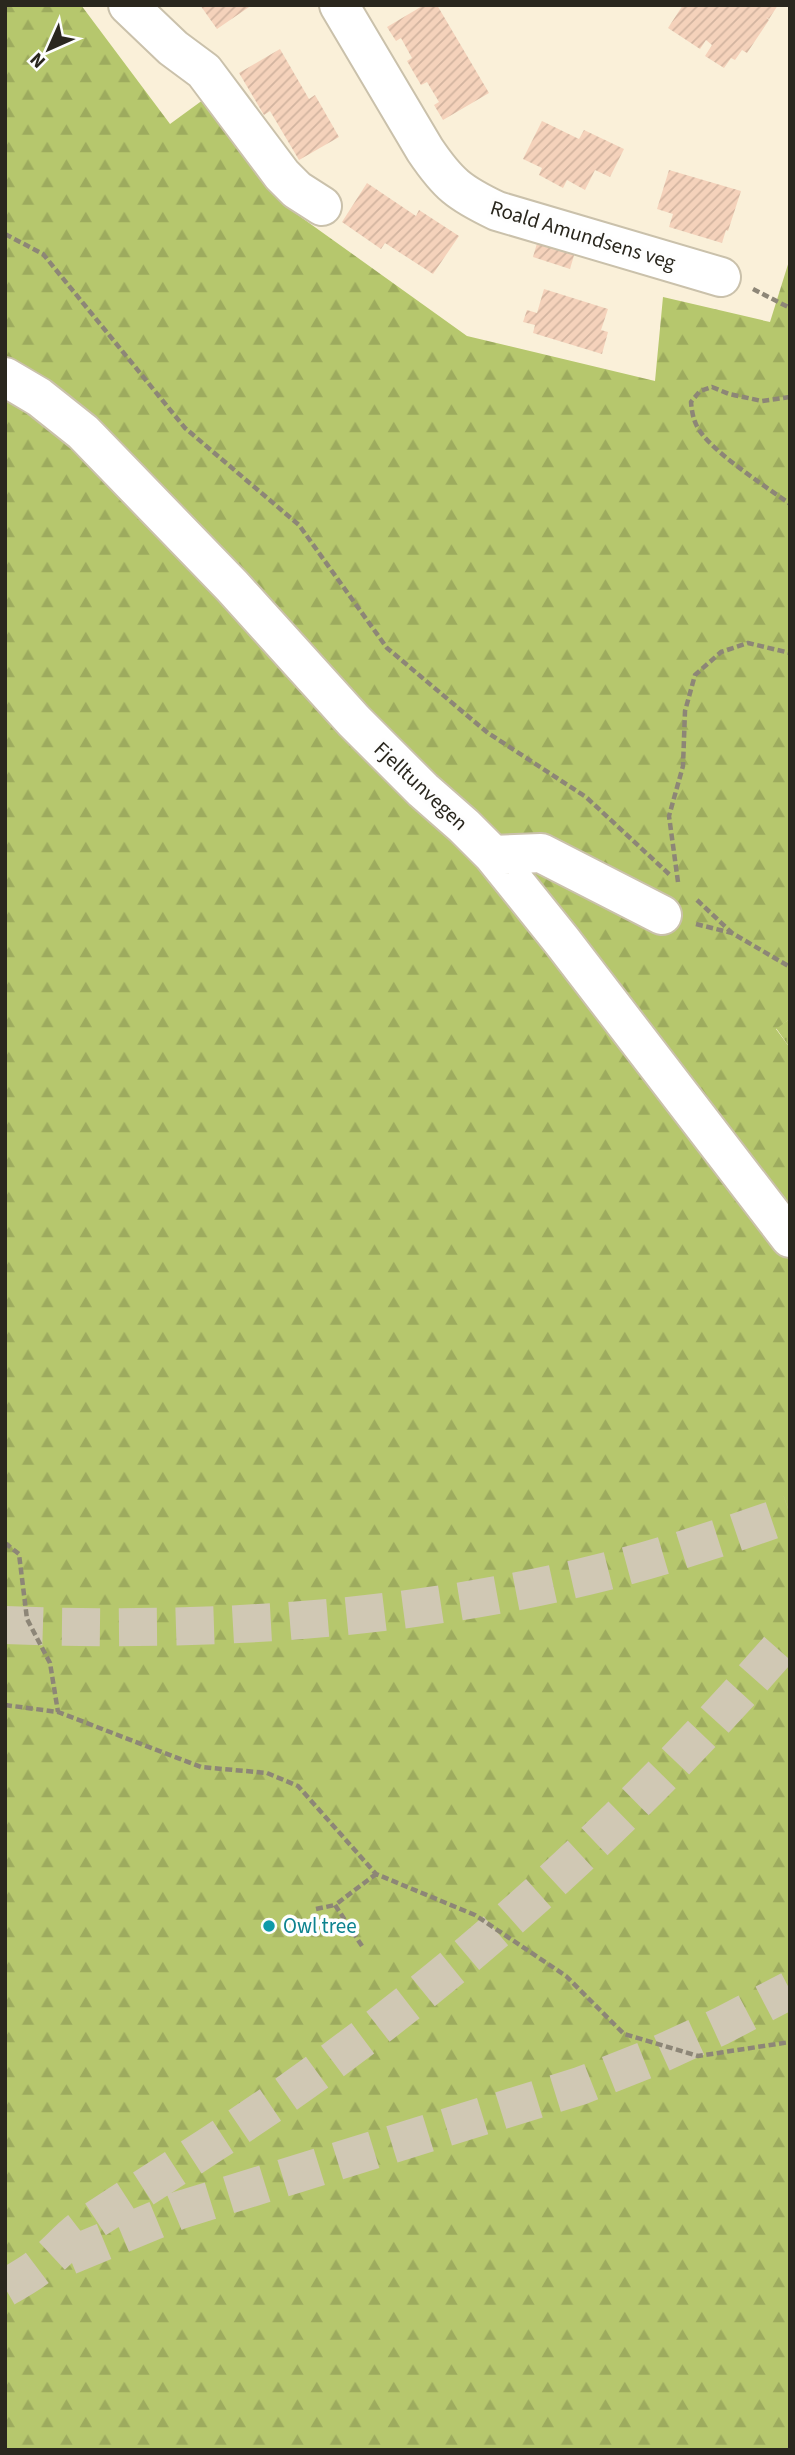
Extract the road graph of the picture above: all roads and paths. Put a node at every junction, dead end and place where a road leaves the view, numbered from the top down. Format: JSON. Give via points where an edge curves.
{"nodes":[{"id":1,"x":128,"y":5,"type":"edge"},
{"id":2,"x":339,"y":5,"type":"edge"},
{"id":3,"x":322,"y":206,"type":"dead end"},
{"id":4,"x":5,"y":234,"type":"edge"},
{"id":5,"x":721,"y":277,"type":"dead end"},
{"id":6,"x":5,"y":377,"type":"edge"},
{"id":7,"x":790,"y":397,"type":"edge"},
{"id":8,"x":790,"y":504,"type":"edge"},
{"id":9,"x":790,"y":653,"type":"edge"},
{"id":10,"x":493,"y":855,"type":"junction"},
{"id":11,"x":675,"y":896,"type":"junction"},
{"id":12,"x":696,"y":899,"type":"dead end"},
{"id":13,"x":732,"y":933,"type":"junction"},
{"id":14,"x":790,"y":967,"type":"edge"},
{"id":15,"x":790,"y":1238,"type":"edge"},
{"id":16,"x":5,"y":1544,"type":"edge"},
{"id":17,"x":5,"y":1705,"type":"edge"},
{"id":18,"x":58,"y":1712,"type":"junction"},
{"id":19,"x":376,"y":1874,"type":"junction"},
{"id":20,"x":335,"y":1906,"type":"junction"},
{"id":21,"x":316,"y":1909,"type":"dead end"},
{"id":22,"x":362,"y":1946,"type":"dead end"},
{"id":23,"x":790,"y":2042,"type":"edge"}],
"edges":[{"from":1,"to":3,"type":"street","via":[[204,71],[282,175]]},
{"from":2,"to":5,"type":"street","name":"Roald Amundsens veg","via":[[425,150],[464,195],[497,211]]},
{"from":4,"to":11,"type":"path","via":[[43,254],[185,428],[299,525],[387,648],[488,733],[586,797]]},
{"from":6,"to":10,"type":"street","name":"Fjelltunvegen","via":[[83,432],[370,738]]},
{"from":7,"to":8,"type":"path","via":[[762,401],[712,387],[700,391],[691,402],[692,417],[702,435]]},
{"from":9,"to":11,"type":"path","via":[[748,643],[721,652],[695,676],[685,711],[683,766],[669,816]]},
{"from":10,"to":11,"type":"street","via":[[541,853]]},
{"from":10,"to":15,"type":"street","name":"Fjelltunvegen"},
{"from":11,"to":13,"type":"path"},
{"from":12,"to":13,"type":"path"},
{"from":13,"to":14,"type":"path"},
{"from":16,"to":18,"type":"path","via":[[19,1554],[27,1619],[50,1663]]},
{"from":17,"to":18,"type":"path"},
{"from":18,"to":19,"type":"path","via":[[201,1767],[267,1773],[298,1786]]},
{"from":19,"to":20,"type":"path"},
{"from":19,"to":23,"type":"path","via":[[475,1915],[566,1976],[624,2034],[698,2056]]},
{"from":20,"to":21,"type":"path"},
{"from":20,"to":22,"type":"path"}]}
